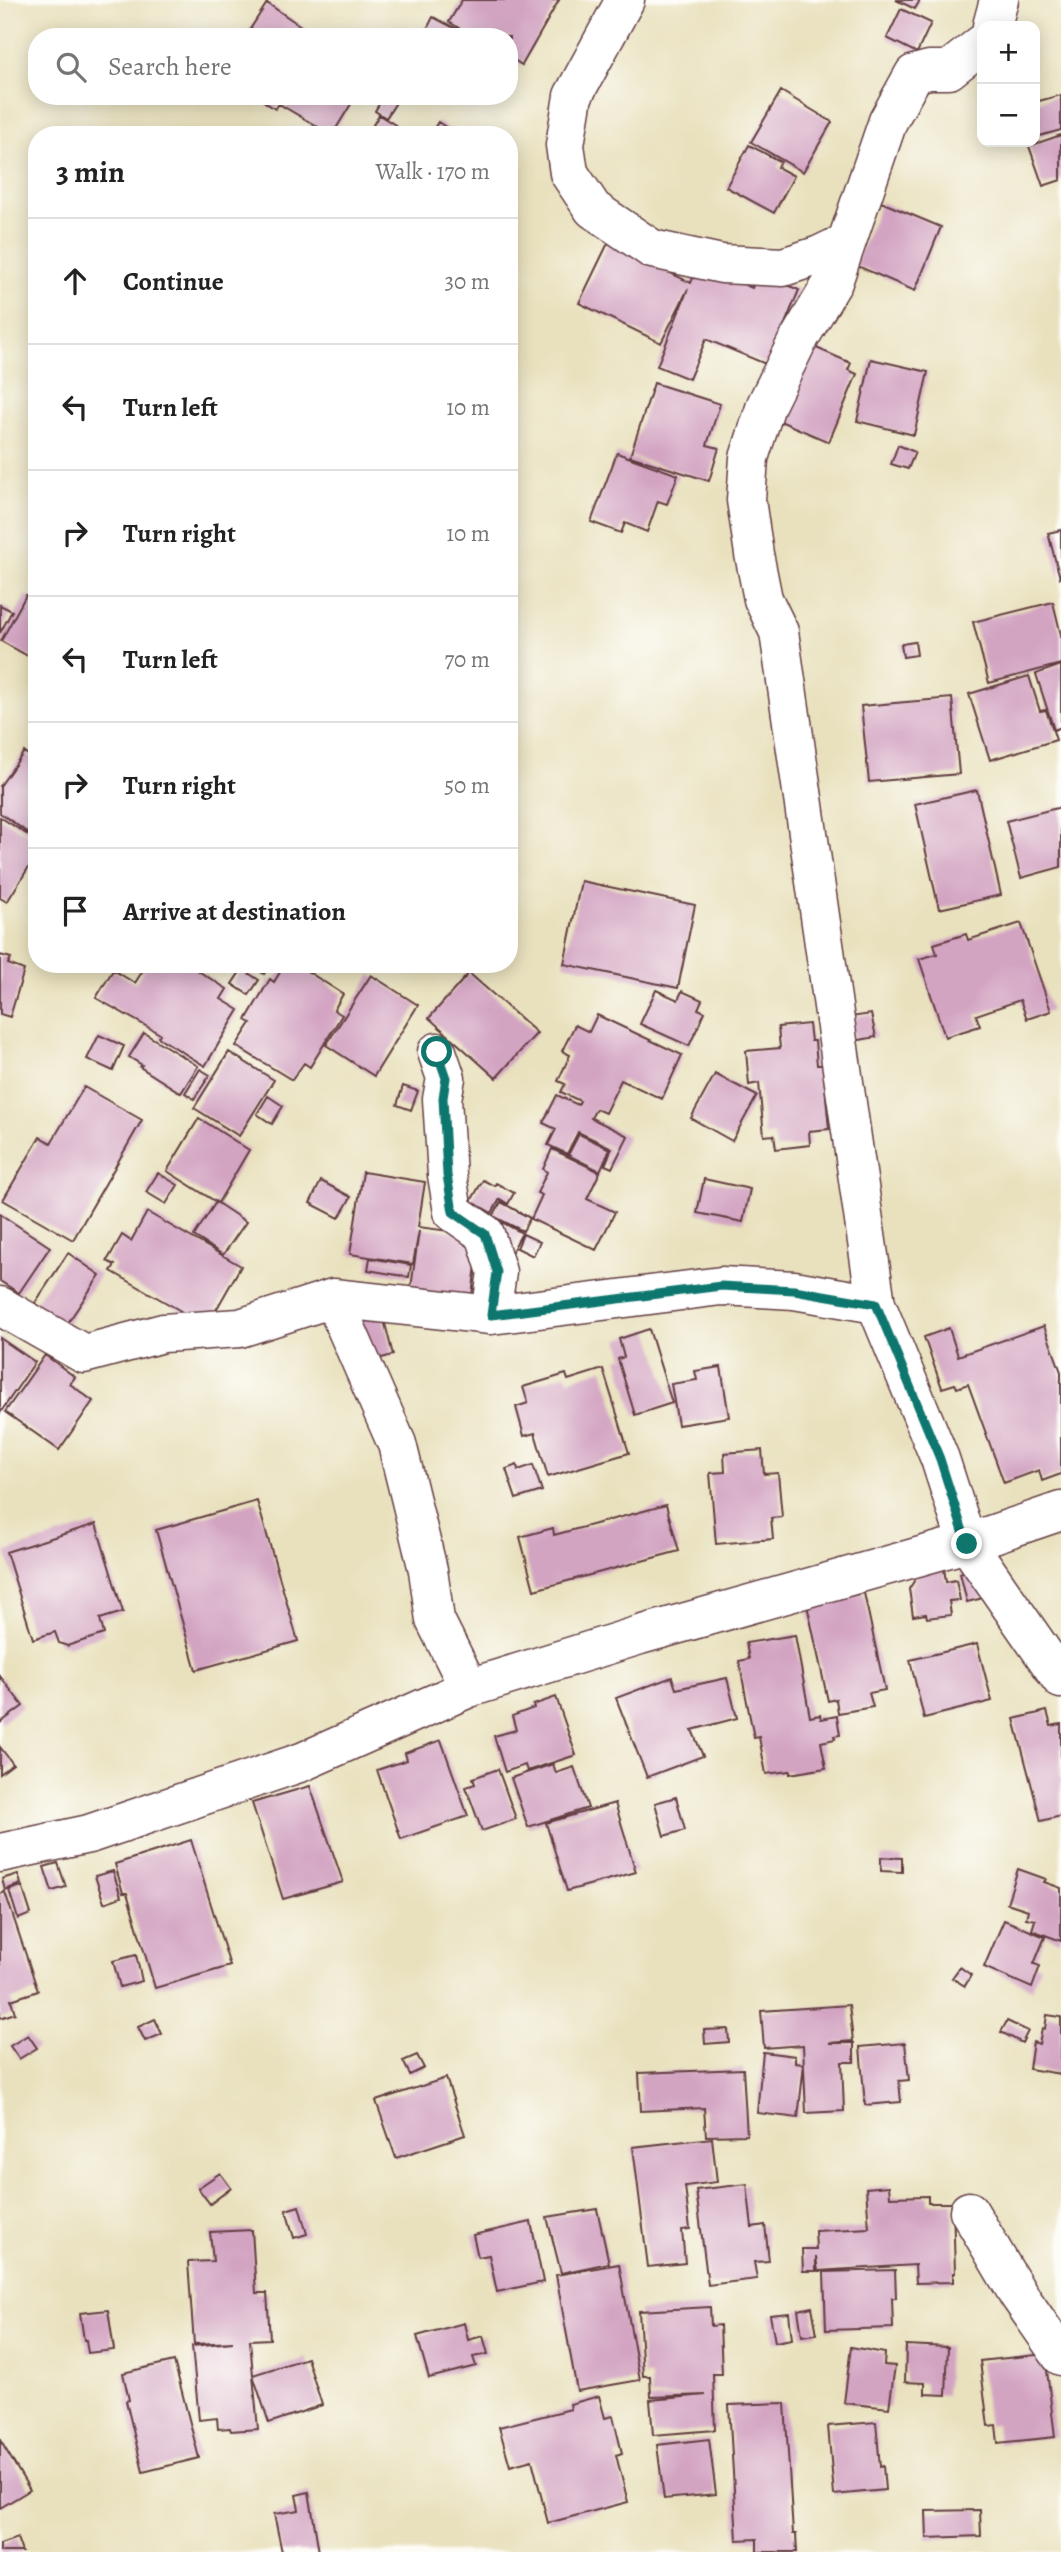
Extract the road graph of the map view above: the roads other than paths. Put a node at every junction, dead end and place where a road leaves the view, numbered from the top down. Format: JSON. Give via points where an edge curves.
{"nodes":[{"id":1,"x":625,"y":0,"type":"edge"},
{"id":2,"x":999,"y":0,"type":"edge"},
{"id":3,"x":993,"y":21,"type":"edge"},
{"id":4,"x":977,"y":48,"type":"edge"},
{"id":5,"x":845,"y":243,"type":"junction"},
{"id":6,"x":437,"y":1052,"type":"dead end"},
{"id":7,"x":333,"y":1298,"type":"junction"},
{"id":8,"x":876,"y":1304,"type":"junction"},
{"id":9,"x":0,"y":1306,"type":"edge"},
{"id":10,"x":491,"y":1315,"type":"junction"},
{"id":11,"x":1061,"y":1511,"type":"edge"},
{"id":12,"x":967,"y":1544,"type":"junction"},
{"id":13,"x":1061,"y":1679,"type":"edge"},
{"id":14,"x":469,"y":1688,"type":"junction"},
{"id":15,"x":0,"y":1853,"type":"edge"},
{"id":16,"x":969,"y":2211,"type":"dead end"},
{"id":17,"x":1061,"y":2356,"type":"edge"}],
"edges":[{"from":1,"to":5,"type":"street","via":[[573,96],[565,145],[569,173],[593,209],[652,249],[722,264],[783,267]]},
{"from":2,"to":3,"type":"street"},
{"from":4,"to":5,"type":"street","via":[[948,70],[914,74],[888,121]]},
{"from":5,"to":8,"type":"street","via":[[833,282],[766,405],[748,458],[746,500],[763,599],[779,632]]},
{"from":6,"to":10,"type":"street","via":[[446,1078],[447,1175],[453,1212],[485,1234],[497,1272]]},
{"from":7,"to":9,"type":"street","via":[[240,1328],[163,1333],[83,1354]]},
{"from":7,"to":10,"type":"street"},
{"from":7,"to":14,"type":"street","via":[[397,1444],[428,1570],[435,1620]]},
{"from":8,"to":10,"type":"street","via":[[794,1290],[721,1286]]},
{"from":8,"to":12,"type":"street","via":[[940,1459]]},
{"from":11,"to":12,"type":"street"},
{"from":12,"to":13,"type":"street"},
{"from":12,"to":14,"type":"street"},
{"from":14,"to":15,"type":"street","via":[[302,1762],[89,1834]]},
{"from":16,"to":17,"type":"street"}]}
